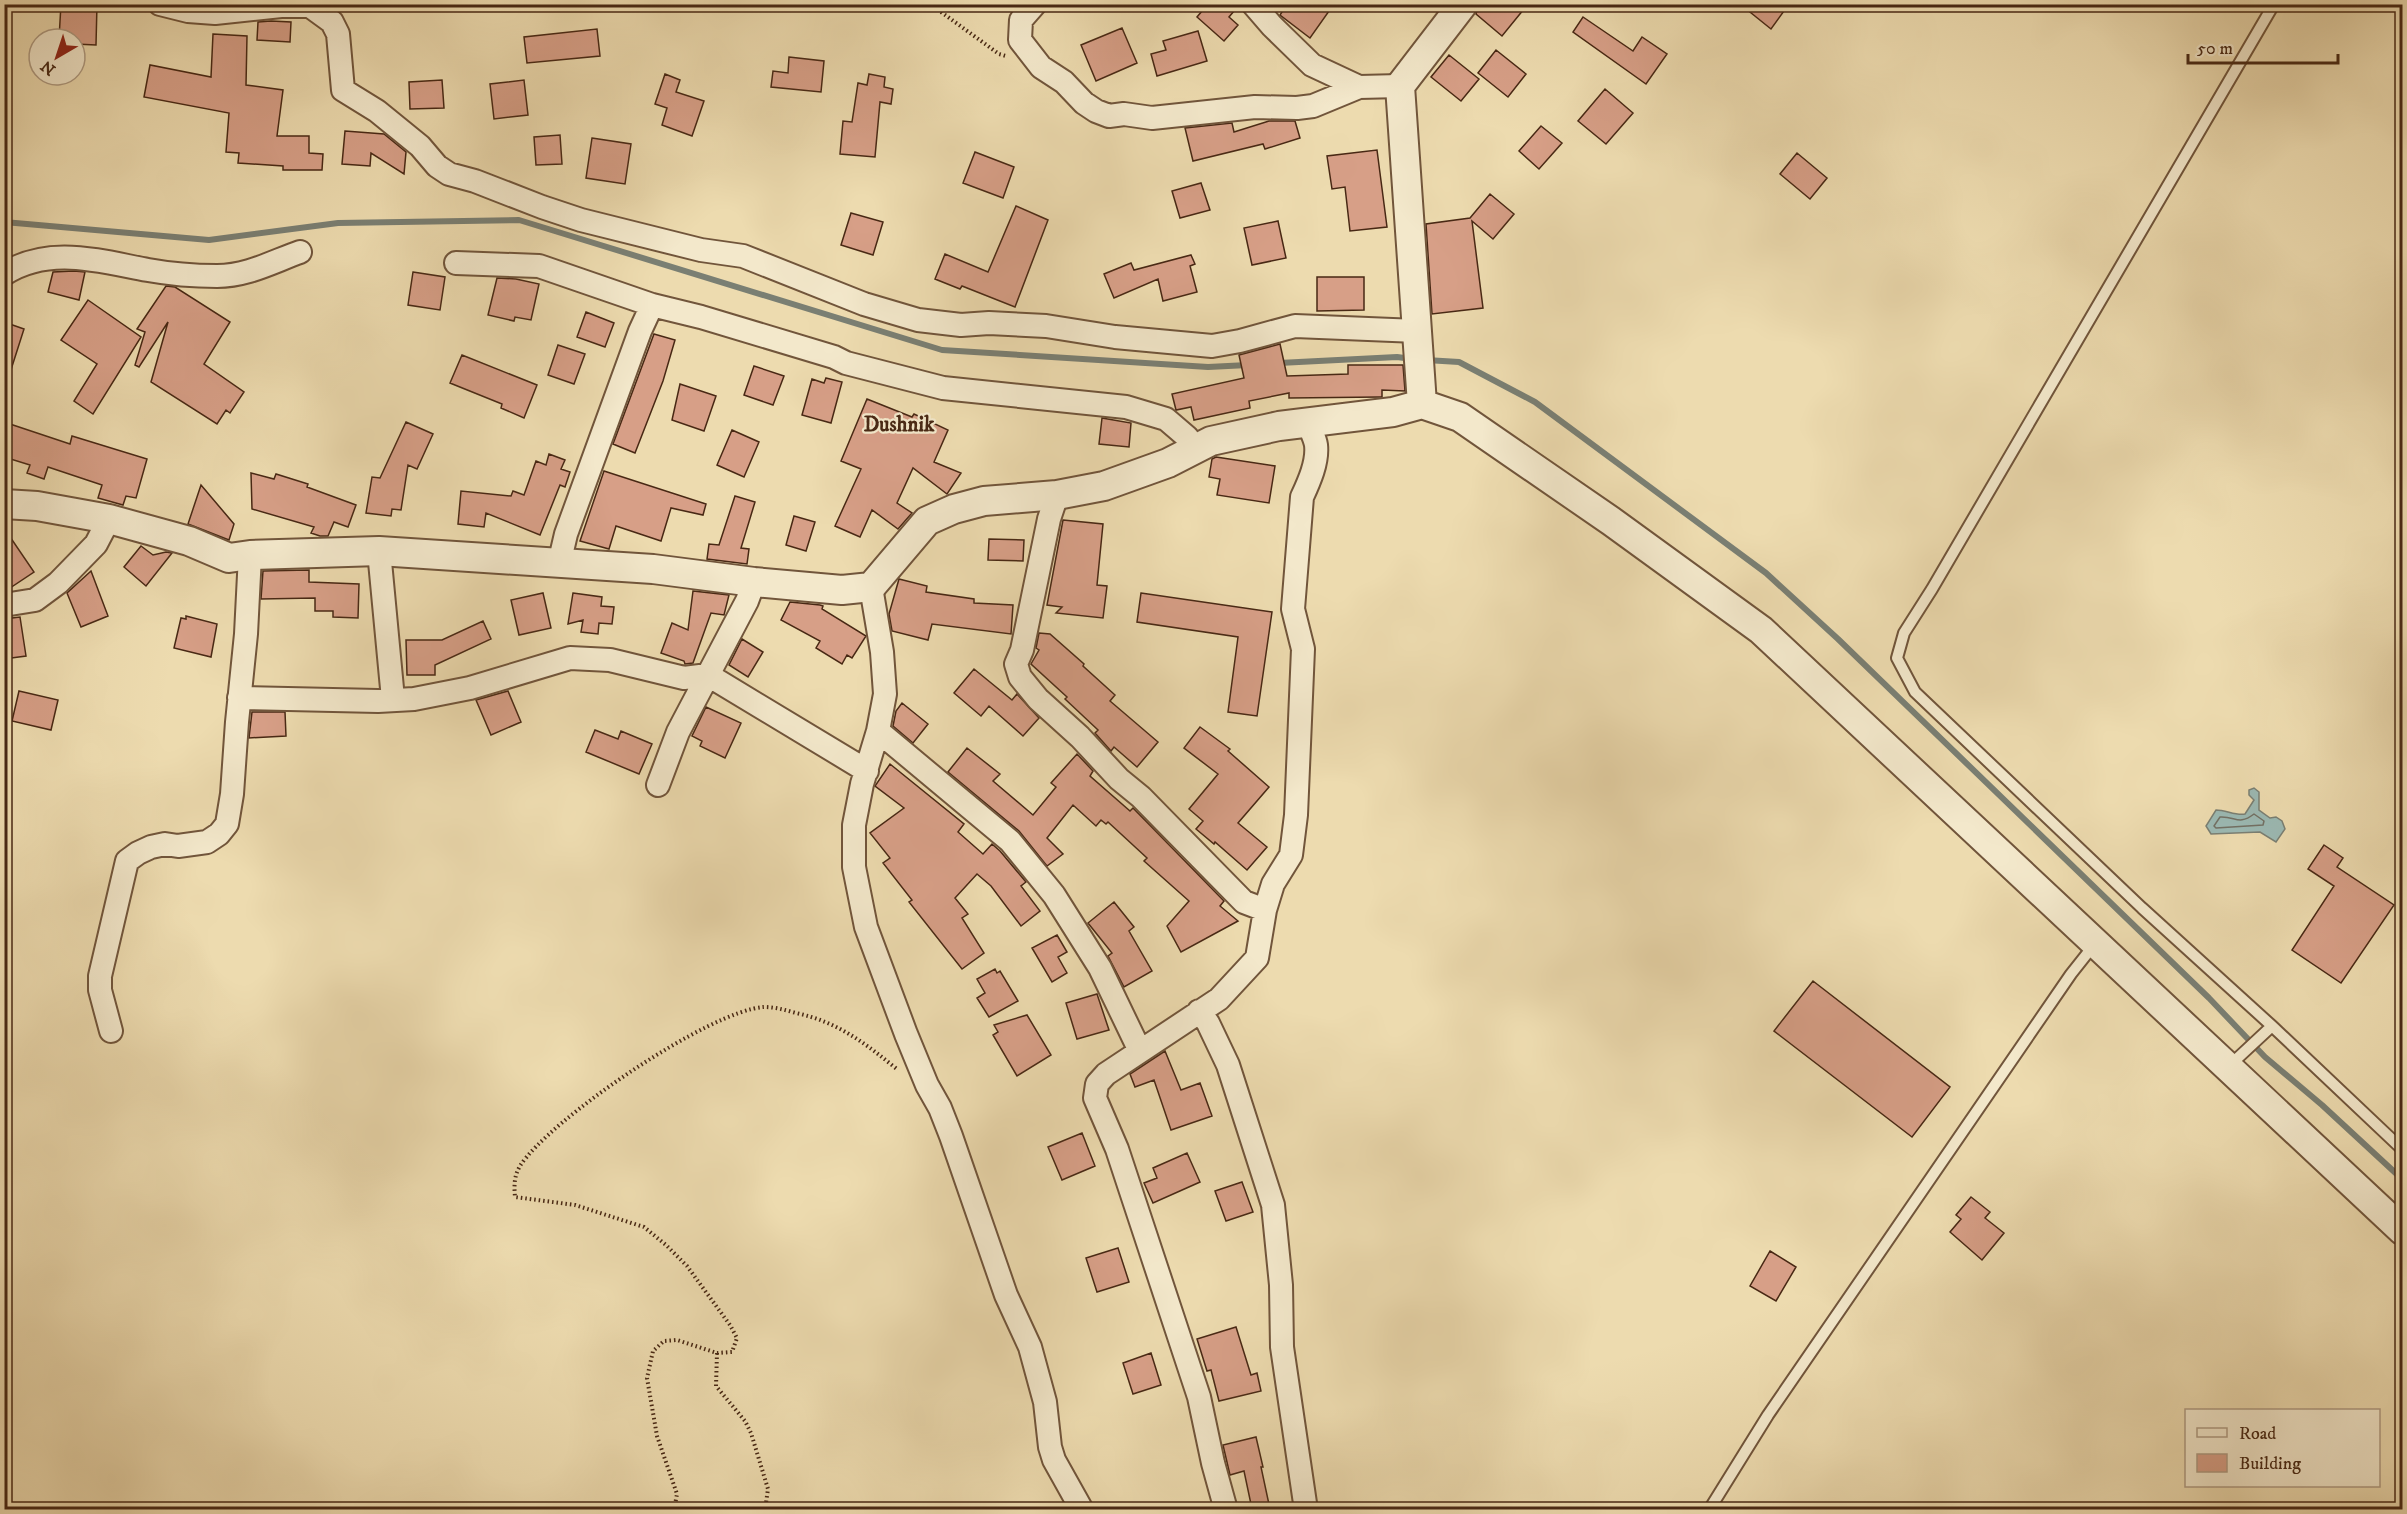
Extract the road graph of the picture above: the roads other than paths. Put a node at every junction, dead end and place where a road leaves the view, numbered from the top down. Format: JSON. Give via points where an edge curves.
{"nodes":[{"id":1,"x":160,"y":4,"type":"edge"},
{"id":2,"x":1035,"y":4,"type":"edge"},
{"id":3,"x":1253,"y":4,"type":"edge"},
{"id":4,"x":1463,"y":4,"type":"edge"},
{"id":5,"x":2274,"y":4,"type":"edge"},
{"id":6,"x":1400,"y":86,"type":"junction"},
{"id":7,"x":1359,"y":87,"type":"junction"},
{"id":8,"x":300,"y":252,"type":"dead end"},
{"id":9,"x":456,"y":263,"type":"dead end"},
{"id":10,"x":4,"y":274,"type":"edge"},
{"id":11,"x":652,"y":305,"type":"junction"},
{"id":12,"x":1418,"y":350,"type":"junction"},
{"id":13,"x":1422,"y":404,"type":"junction"},
{"id":14,"x":1308,"y":422,"type":"junction"},
{"id":15,"x":1194,"y":448,"type":"junction"},
{"id":16,"x":1057,"y":495,"type":"junction"},
{"id":17,"x":4,"y":504,"type":"edge"},
{"id":18,"x":109,"y":519,"type":"junction"},
{"id":19,"x":379,"y":551,"type":"junction"},
{"id":20,"x":250,"y":555,"type":"junction"},
{"id":21,"x":559,"y":564,"type":"junction"},
{"id":22,"x":754,"y":582,"type":"junction"},
{"id":23,"x":871,"y":586,"type":"junction"},
{"id":24,"x":4,"y":604,"type":"edge"},
{"id":25,"x":708,"y":675,"type":"junction"},
{"id":26,"x":239,"y":698,"type":"junction"},
{"id":27,"x":393,"y":699,"type":"junction"},
{"id":28,"x":878,"y":731,"type":"junction"},
{"id":29,"x":867,"y":771,"type":"junction"},
{"id":30,"x":658,"y":785,"type":"dead end"},
{"id":31,"x":1265,"y":910,"type":"junction"},
{"id":32,"x":2094,"y":944,"type":"junction"},
{"id":33,"x":1200,"y":1011,"type":"junction"},
{"id":34,"x":2272,"y":1026,"type":"junction"},
{"id":35,"x":111,"y":1031,"type":"dead end"},
{"id":36,"x":1139,"y":1049,"type":"junction"},
{"id":37,"x":2236,"y":1060,"type":"junction"},
{"id":38,"x":2403,"y":1149,"type":"edge"},
{"id":39,"x":2403,"y":1230,"type":"edge"},
{"id":40,"x":1082,"y":1509,"type":"edge"},
{"id":41,"x":1226,"y":1509,"type":"edge"},
{"id":42,"x":1306,"y":1509,"type":"edge"},
{"id":43,"x":1709,"y":1509,"type":"edge"}],
"edges":[{"from":1,"to":12,"type":"street","via":[[215,13],[310,6],[332,22],[338,34],[343,90],[377,111],[449,174],[581,220],[701,250],[743,256],[864,304],[918,320],[1046,326],[1115,338],[1212,346],[1295,326]]},
{"from":2,"to":7,"type":"street","via":[[1021,20],[1020,40],[1041,67],[1064,82],[1084,103],[1109,116],[1152,118],[1255,107],[1312,106]]},
{"from":3,"to":7,"type":"street","via":[[1312,65]]},
{"from":4,"to":6,"type":"street"},
{"from":5,"to":34,"type":"lane","via":[[1904,633],[1897,658],[1915,692]]},
{"from":6,"to":7,"type":"street"},
{"from":6,"to":12,"type":"street"},
{"from":8,"to":10,"type":"street","via":[[232,275],[160,272],[62,256],[34,260]]},
{"from":9,"to":11,"type":"street","via":[[539,266]]},
{"from":11,"to":15,"type":"street","via":[[943,388],[1126,407],[1166,420],[1187,436]]},
{"from":11,"to":21,"type":"street","via":[[566,534]]},
{"from":12,"to":13,"type":"street"},
{"from":13,"to":14,"type":"street","via":[[1393,412]]},
{"from":13,"to":32,"type":"street","via":[[1460,417],[1761,630]]},
{"from":14,"to":15,"type":"street","via":[[1211,441]]},
{"from":14,"to":31,"type":"street","via":[[1316,445],[1315,459],[1302,497],[1293,609],[1303,649],[1296,814],[1291,855],[1279,872]]},
{"from":15,"to":16,"type":"street","via":[[1168,463],[1104,486]]},
{"from":16,"to":23,"type":"street","via":[[984,501],[927,521]]},
{"from":16,"to":31,"type":"street","via":[[1016,664],[1020,677],[1244,902]]},
{"from":17,"to":18,"type":"street"},
{"from":18,"to":20,"type":"street","via":[[229,558]]},
{"from":18,"to":24,"type":"street","via":[[96,544],[46,593],[35,600]]},
{"from":19,"to":20,"type":"street"},
{"from":19,"to":21,"type":"street"},
{"from":19,"to":27,"type":"street"},
{"from":20,"to":26,"type":"street"},
{"from":21,"to":22,"type":"street","via":[[653,569]]},
{"from":22,"to":23,"type":"street","via":[[842,590]]},
{"from":22,"to":25,"type":"street"},
{"from":23,"to":28,"type":"street","via":[[885,680]]},
{"from":25,"to":27,"type":"street","via":[[684,678],[610,660],[570,658],[445,694]]},
{"from":25,"to":29,"type":"street"},
{"from":25,"to":30,"type":"street","via":[[678,732]]},
{"from":26,"to":27,"type":"street"},
{"from":26,"to":35,"type":"street","via":[[227,824],[207,842],[151,846],[127,861],[100,976]]},
{"from":28,"to":29,"type":"street"},
{"from":28,"to":36,"type":"street","via":[[1010,841],[1054,895],[1100,968]]},
{"from":29,"to":40,"type":"street","via":[[854,825],[854,867],[866,927],[906,1034],[951,1136],[1006,1295],[1030,1347],[1045,1402],[1054,1460]]},
{"from":31,"to":33,"type":"street","via":[[1257,958],[1219,999]]},
{"from":32,"to":37,"type":"street"},
{"from":32,"to":43,"type":"lane","via":[[1768,1415]]},
{"from":33,"to":36,"type":"street"},
{"from":33,"to":42,"type":"street","via":[[1228,1065],[1273,1205],[1282,1347]]},
{"from":34,"to":37,"type":"lane"},
{"from":34,"to":38,"type":"lane"},
{"from":36,"to":41,"type":"street","via":[[1097,1084],[1095,1098],[1117,1149],[1199,1397]]},
{"from":37,"to":39,"type":"street"}]}
